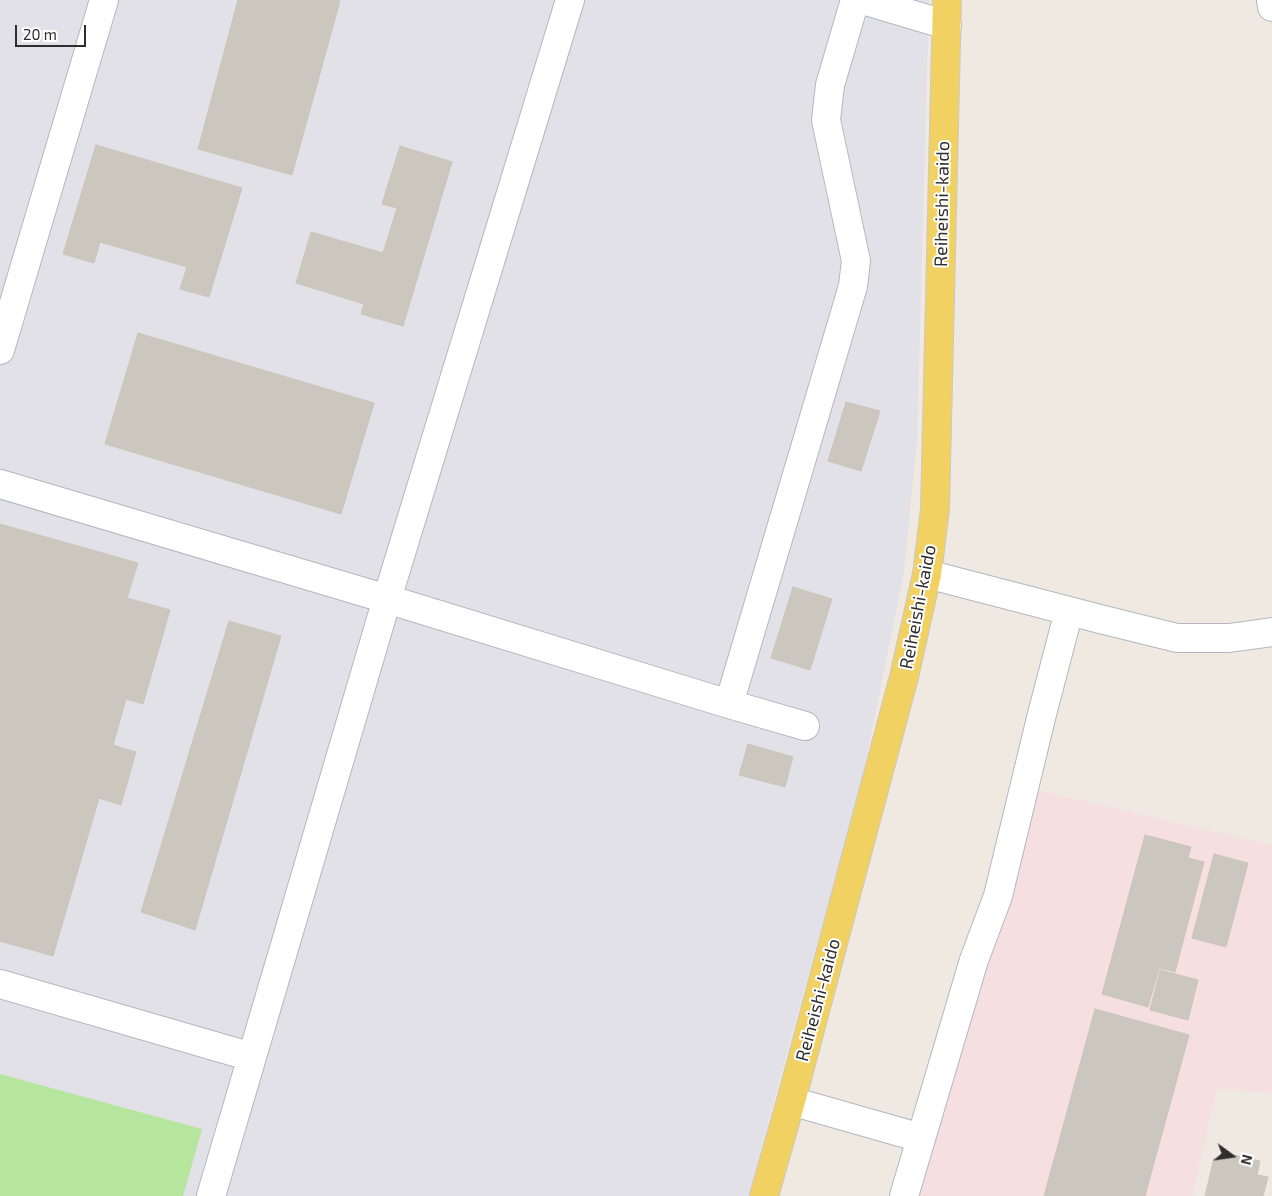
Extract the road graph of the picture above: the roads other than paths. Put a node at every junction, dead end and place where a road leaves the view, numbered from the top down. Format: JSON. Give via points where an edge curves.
{"nodes":[{"id":1,"x":104,"y":0,"type":"edge"},
{"id":2,"x":570,"y":0,"type":"edge"},
{"id":3,"x":855,"y":0,"type":"edge"},
{"id":4,"x":863,"y":0,"type":"edge"},
{"id":5,"x":1270,"y":0,"type":"edge"},
{"id":6,"x":1272,"y":7,"type":"edge"},
{"id":7,"x":947,"y":12,"type":"edge"},
{"id":8,"x":0,"y":350,"type":"edge"},
{"id":9,"x":0,"y":484,"type":"edge"},
{"id":10,"x":927,"y":574,"type":"junction"},
{"id":11,"x":388,"y":599,"type":"junction"},
{"id":12,"x":1069,"y":611,"type":"junction"},
{"id":13,"x":1272,"y":632,"type":"edge"},
{"id":14,"x":729,"y":704,"type":"junction"},
{"id":15,"x":804,"y":726,"type":"dead end"},
{"id":16,"x":0,"y":984,"type":"edge"},
{"id":17,"x":252,"y":1057,"type":"junction"},
{"id":18,"x":791,"y":1101,"type":"junction"},
{"id":19,"x":921,"y":1138,"type":"junction"},
{"id":20,"x":211,"y":1196,"type":"edge"},
{"id":21,"x":764,"y":1196,"type":"edge"},
{"id":22,"x":904,"y":1196,"type":"edge"}],
"edges":[{"from":1,"to":8,"type":"street"},
{"from":2,"to":11,"type":"street"},
{"from":3,"to":14,"type":"street","via":[[830,85],[826,120],[856,261],[852,286]]},
{"from":4,"to":7,"type":"street"},
{"from":5,"to":6,"type":"street"},
{"from":7,"to":10,"type":"main road","name":"Reiheishi-kaido","via":[[935,509]]},
{"from":9,"to":11,"type":"street"},
{"from":10,"to":12,"type":"street"},
{"from":10,"to":18,"type":"main road","name":"Reiheishi-kaido","via":[[904,677]]},
{"from":11,"to":14,"type":"street"},
{"from":11,"to":17,"type":"street"},
{"from":12,"to":13,"type":"street","via":[[1176,638],[1229,638]]},
{"from":12,"to":19,"type":"street","via":[[998,896],[974,960]]},
{"from":14,"to":15,"type":"street"},
{"from":16,"to":17,"type":"street"},
{"from":17,"to":20,"type":"street"},
{"from":18,"to":19,"type":"street"},
{"from":18,"to":21,"type":"main road","name":"Reiheishi-kaido"},
{"from":19,"to":22,"type":"street"}]}
